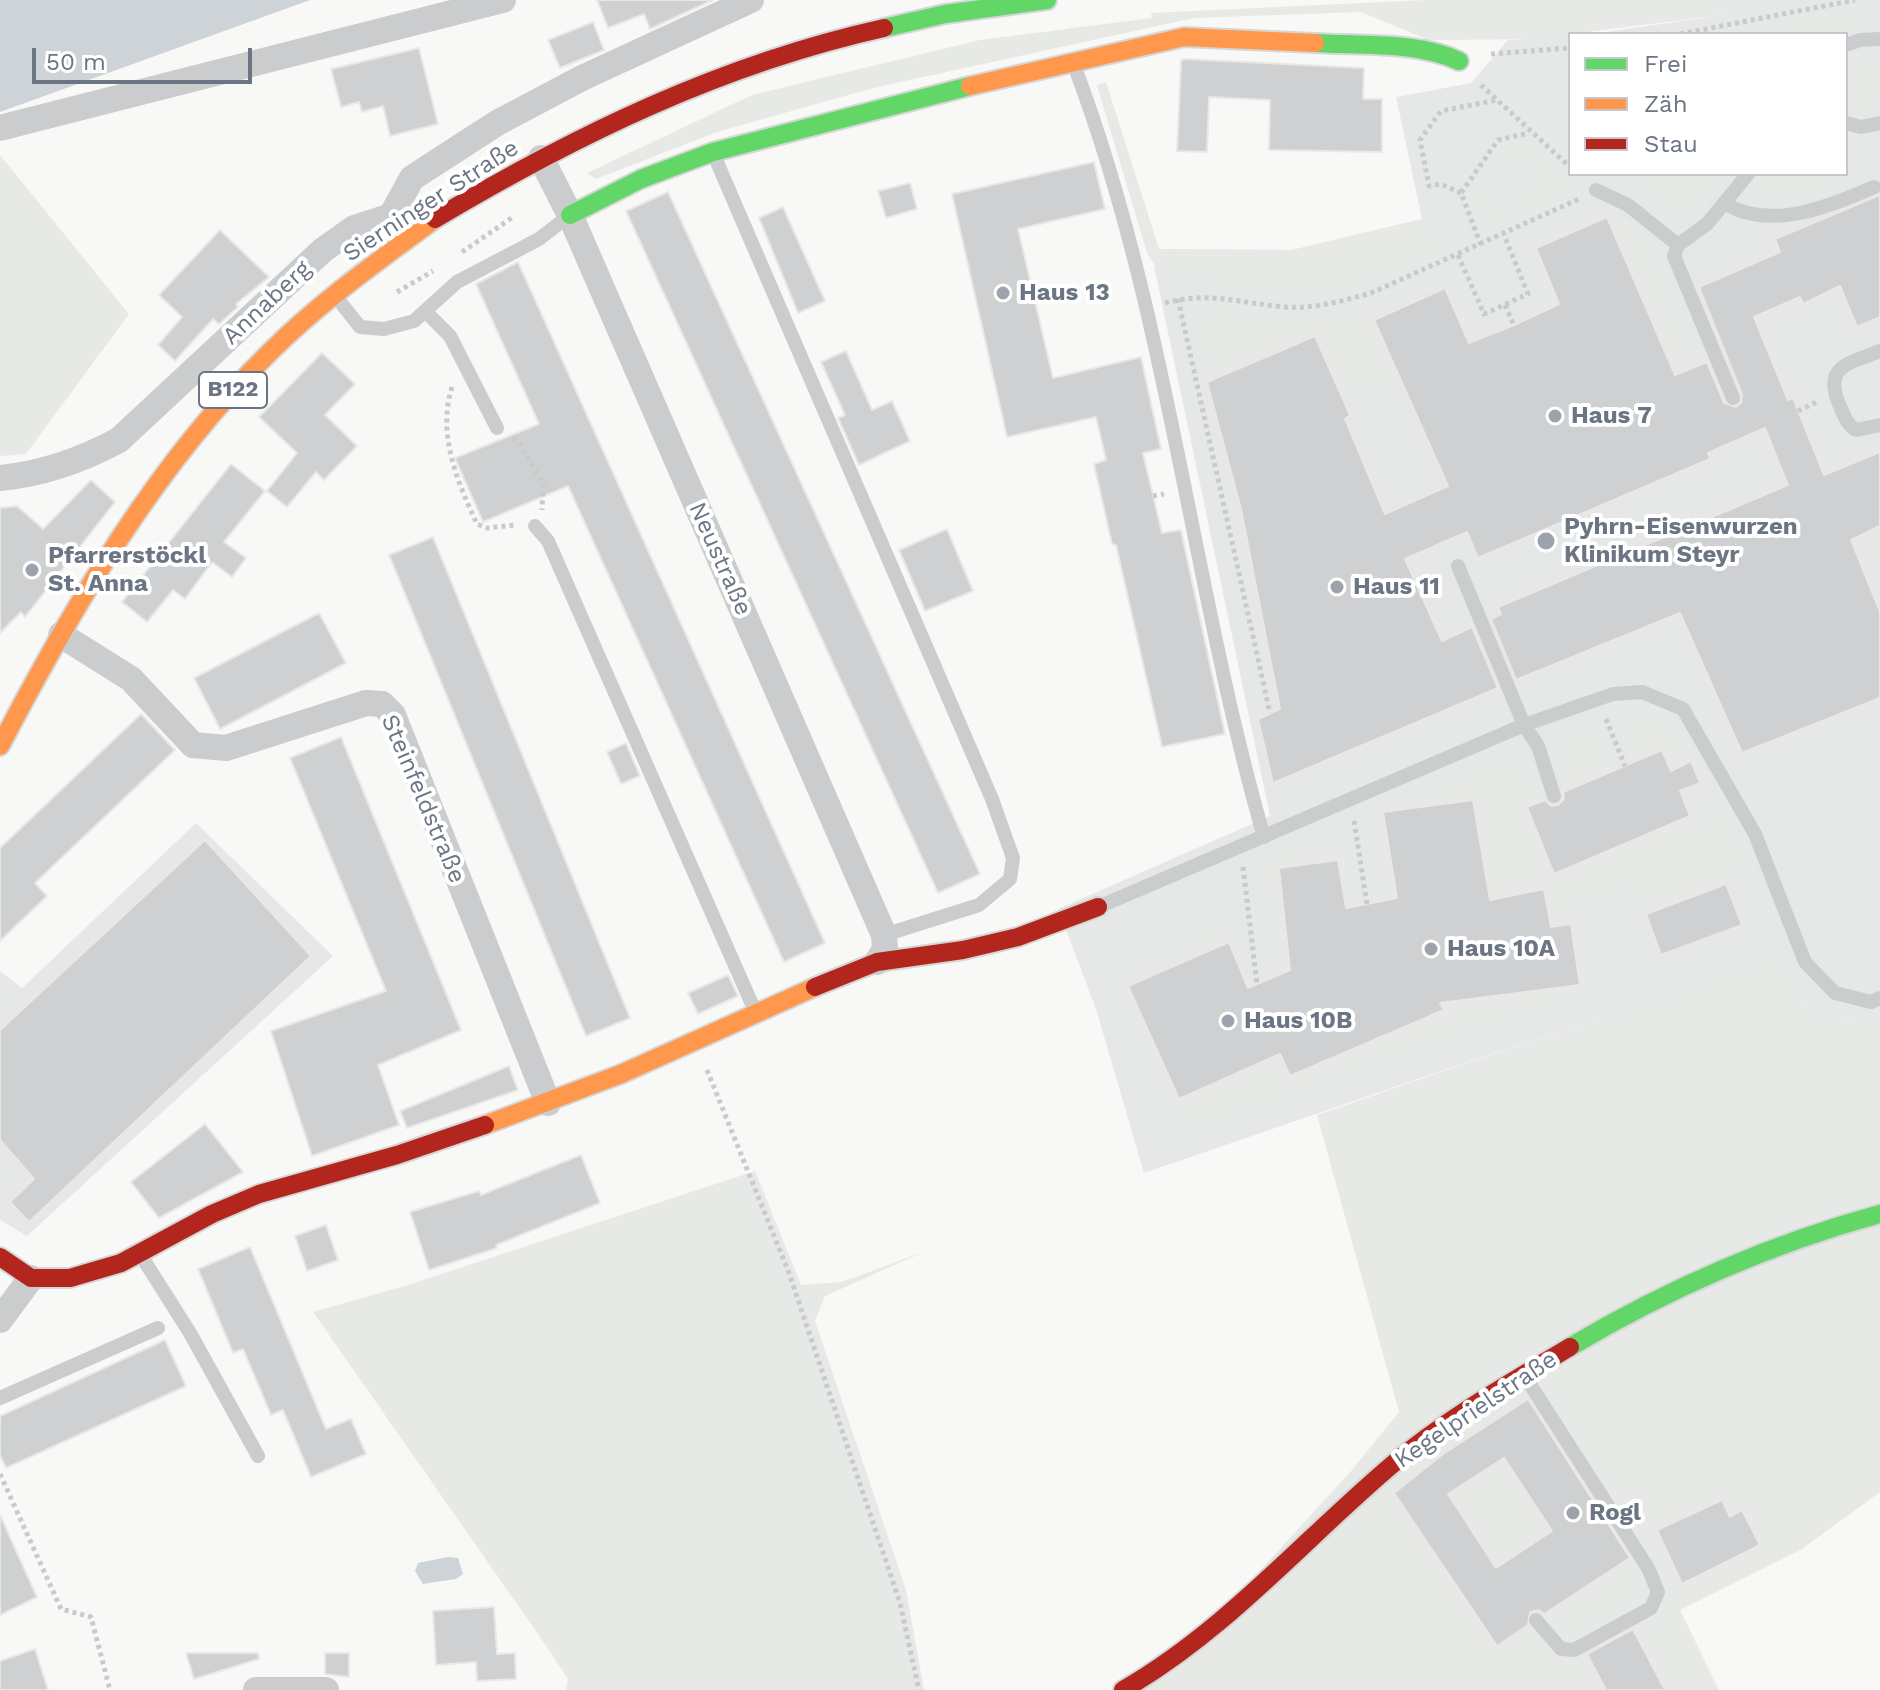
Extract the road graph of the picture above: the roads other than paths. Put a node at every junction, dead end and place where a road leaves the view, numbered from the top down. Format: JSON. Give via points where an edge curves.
{"nodes":[{"id":1,"x":503,"y":0,"type":"edge"},
{"id":2,"x":751,"y":0,"type":"edge"},
{"id":3,"x":1047,"y":0,"type":"edge"},
{"id":4,"x":1880,"y":39,"type":"edge"},
{"id":5,"x":1848,"y":45,"type":"edge"},
{"id":6,"x":1459,"y":61,"type":"road end"},
{"id":7,"x":1074,"y":65,"type":"junction"},
{"id":8,"x":1880,"y":123,"type":"edge"},
{"id":9,"x":1848,"y":124,"type":"edge"},
{"id":10,"x":0,"y":128,"type":"edge"},
{"id":11,"x":713,"y":152,"type":"junction"},
{"id":12,"x":541,"y":158,"type":"junction"},
{"id":13,"x":1747,"y":176,"type":"edge"},
{"id":14,"x":1874,"y":187,"type":"dead end"},
{"id":15,"x":1596,"y":190,"type":"road end"},
{"id":16,"x":1726,"y":204,"type":"junction"},
{"id":17,"x":570,"y":215,"type":"junction"},
{"id":18,"x":391,"y":216,"type":"junction"},
{"id":19,"x":408,"y":238,"type":"junction"},
{"id":20,"x":1678,"y":245,"type":"junction"},
{"id":21,"x":334,"y":294,"type":"junction"},
{"id":22,"x":427,"y":313,"type":"junction"},
{"id":23,"x":1880,"y":351,"type":"edge"},
{"id":24,"x":1733,"y":398,"type":"dead end"},
{"id":25,"x":1880,"y":425,"type":"edge"},
{"id":26,"x":497,"y":428,"type":"road end"},
{"id":27,"x":0,"y":478,"type":"edge"},
{"id":28,"x":535,"y":526,"type":"road end"},
{"id":29,"x":1458,"y":566,"type":"dead end"},
{"id":30,"x":61,"y":635,"type":"junction"},
{"id":31,"x":1524,"y":725,"type":"junction"},
{"id":32,"x":0,"y":746,"type":"edge"},
{"id":33,"x":1554,"y":796,"type":"dead end"},
{"id":34,"x":1264,"y":837,"type":"junction"},
{"id":35,"x":1098,"y":907,"type":"joint"},
{"id":36,"x":884,"y":935,"type":"junction"},
{"id":37,"x":877,"y":962,"type":"junction"},
{"id":38,"x":1880,"y":998,"type":"edge"},
{"id":39,"x":755,"y":1012,"type":"junction"},
{"id":40,"x":548,"y":1103,"type":"junction"},
{"id":41,"x":1880,"y":1214,"type":"edge"},
{"id":42,"x":140,"y":1254,"type":"junction"},
{"id":43,"x":0,"y":1257,"type":"edge"},
{"id":44,"x":31,"y":1278,"type":"junction"},
{"id":45,"x":0,"y":1320,"type":"edge"},
{"id":46,"x":158,"y":1328,"type":"dead end"},
{"id":47,"x":1524,"y":1375,"type":"junction"},
{"id":48,"x":0,"y":1398,"type":"edge"},
{"id":49,"x":258,"y":1456,"type":"dead end"},
{"id":50,"x":1536,"y":1620,"type":"dead end"},
{"id":51,"x":256,"y":1690,"type":"edge"},
{"id":52,"x":326,"y":1690,"type":"edge"},
{"id":53,"x":1123,"y":1690,"type":"edge"}],
"edges":[{"from":1,"to":10,"type":"street"},
{"from":2,"to":18,"type":"street","via":[[497,123],[412,178]]},
{"from":3,"to":12,"type":"street","name":"Sierninger Straße","number":"B122","via":[[828,40],[675,94]]},
{"from":4,"to":5,"type":"lane"},
{"from":6,"to":7,"type":"street","via":[[1408,48],[1184,37]]},
{"from":7,"to":11,"type":"street"},
{"from":7,"to":34,"type":"lane","via":[[1095,120],[1145,309]]},
{"from":8,"to":9,"type":"lane"},
{"from":11,"to":17,"type":"street","via":[[641,179]]},
{"from":11,"to":36,"type":"lane","via":[[1013,858],[1010,879],[979,905]]},
{"from":12,"to":17,"type":"street","name":"Neustraße"},
{"from":12,"to":19,"type":"street","name":"Sierninger Straße","number":"B122"},
{"from":13,"to":16,"type":"lane"},
{"from":14,"to":16,"type":"lane","via":[[1799,213],[1750,214]]},
{"from":15,"to":20,"type":"lane","via":[[1628,205]]},
{"from":16,"to":20,"type":"lane"},
{"from":17,"to":22,"type":"lane","via":[[530,245],[457,282]]},
{"from":17,"to":36,"type":"street","name":"Neustraße"},
{"from":18,"to":19,"type":"street"},
{"from":18,"to":27,"type":"street","name":"Annaberg","via":[[354,228],[323,250],[119,440],[65,464]]},
{"from":19,"to":21,"type":"street","name":"Sierninger Straße","number":"B122"},
{"from":20,"to":24,"type":"lane","via":[[1676,266]]},
{"from":21,"to":22,"type":"lane","via":[[360,327],[384,329]]},
{"from":21,"to":30,"type":"street","name":"Sierninger Straße","number":"B122","via":[[272,349],[176,458]]},
{"from":22,"to":26,"type":"lane","via":[[450,336]]},
{"from":23,"to":25,"type":"lane","via":[[1840,368],[1832,386],[1848,425],[1856,430]]},
{"from":28,"to":39,"type":"lane","via":[[548,541]]},
{"from":29,"to":31,"type":"lane"},
{"from":30,"to":32,"type":"street","name":"Sierninger Straße","number":"B122"},
{"from":30,"to":40,"type":"street","name":"Steinfeldstraße","via":[[131,679],[193,745],[226,748],[366,703],[382,704],[393,715]]},
{"from":31,"to":33,"type":"lane","via":[[1538,746]]},
{"from":31,"to":34,"type":"lane"},
{"from":31,"to":38,"type":"lane","via":[[1598,700],[1642,692],[1683,709],[1755,834],[1805,962],[1835,993],[1871,1002]]},
{"from":34,"to":35,"type":"lane"},
{"from":35,"to":37,"type":"street","via":[[1018,937]]},
{"from":36,"to":37,"type":"street","via":[[885,949]]},
{"from":37,"to":39,"type":"street"},
{"from":39,"to":40,"type":"street"},
{"from":40,"to":42,"type":"street","via":[[397,1155],[259,1194]]},
{"from":41,"to":47,"type":"street","name":"Kegelprielstraße","via":[[1777,1246],[1691,1281]]},
{"from":42,"to":44,"type":"street","via":[[70,1278]]},
{"from":42,"to":49,"type":"lane"},
{"from":43,"to":44,"type":"street"},
{"from":44,"to":45,"type":"street"},
{"from":46,"to":48,"type":"lane"},
{"from":47,"to":50,"type":"lane","via":[[1648,1568],[1658,1592],[1651,1608],[1574,1650],[1561,1649]]},
{"from":47,"to":53,"type":"street","name":"Kegelprielstraße","via":[[1395,1463],[1209,1630]]},
{"from":51,"to":52,"type":"street"}]}
